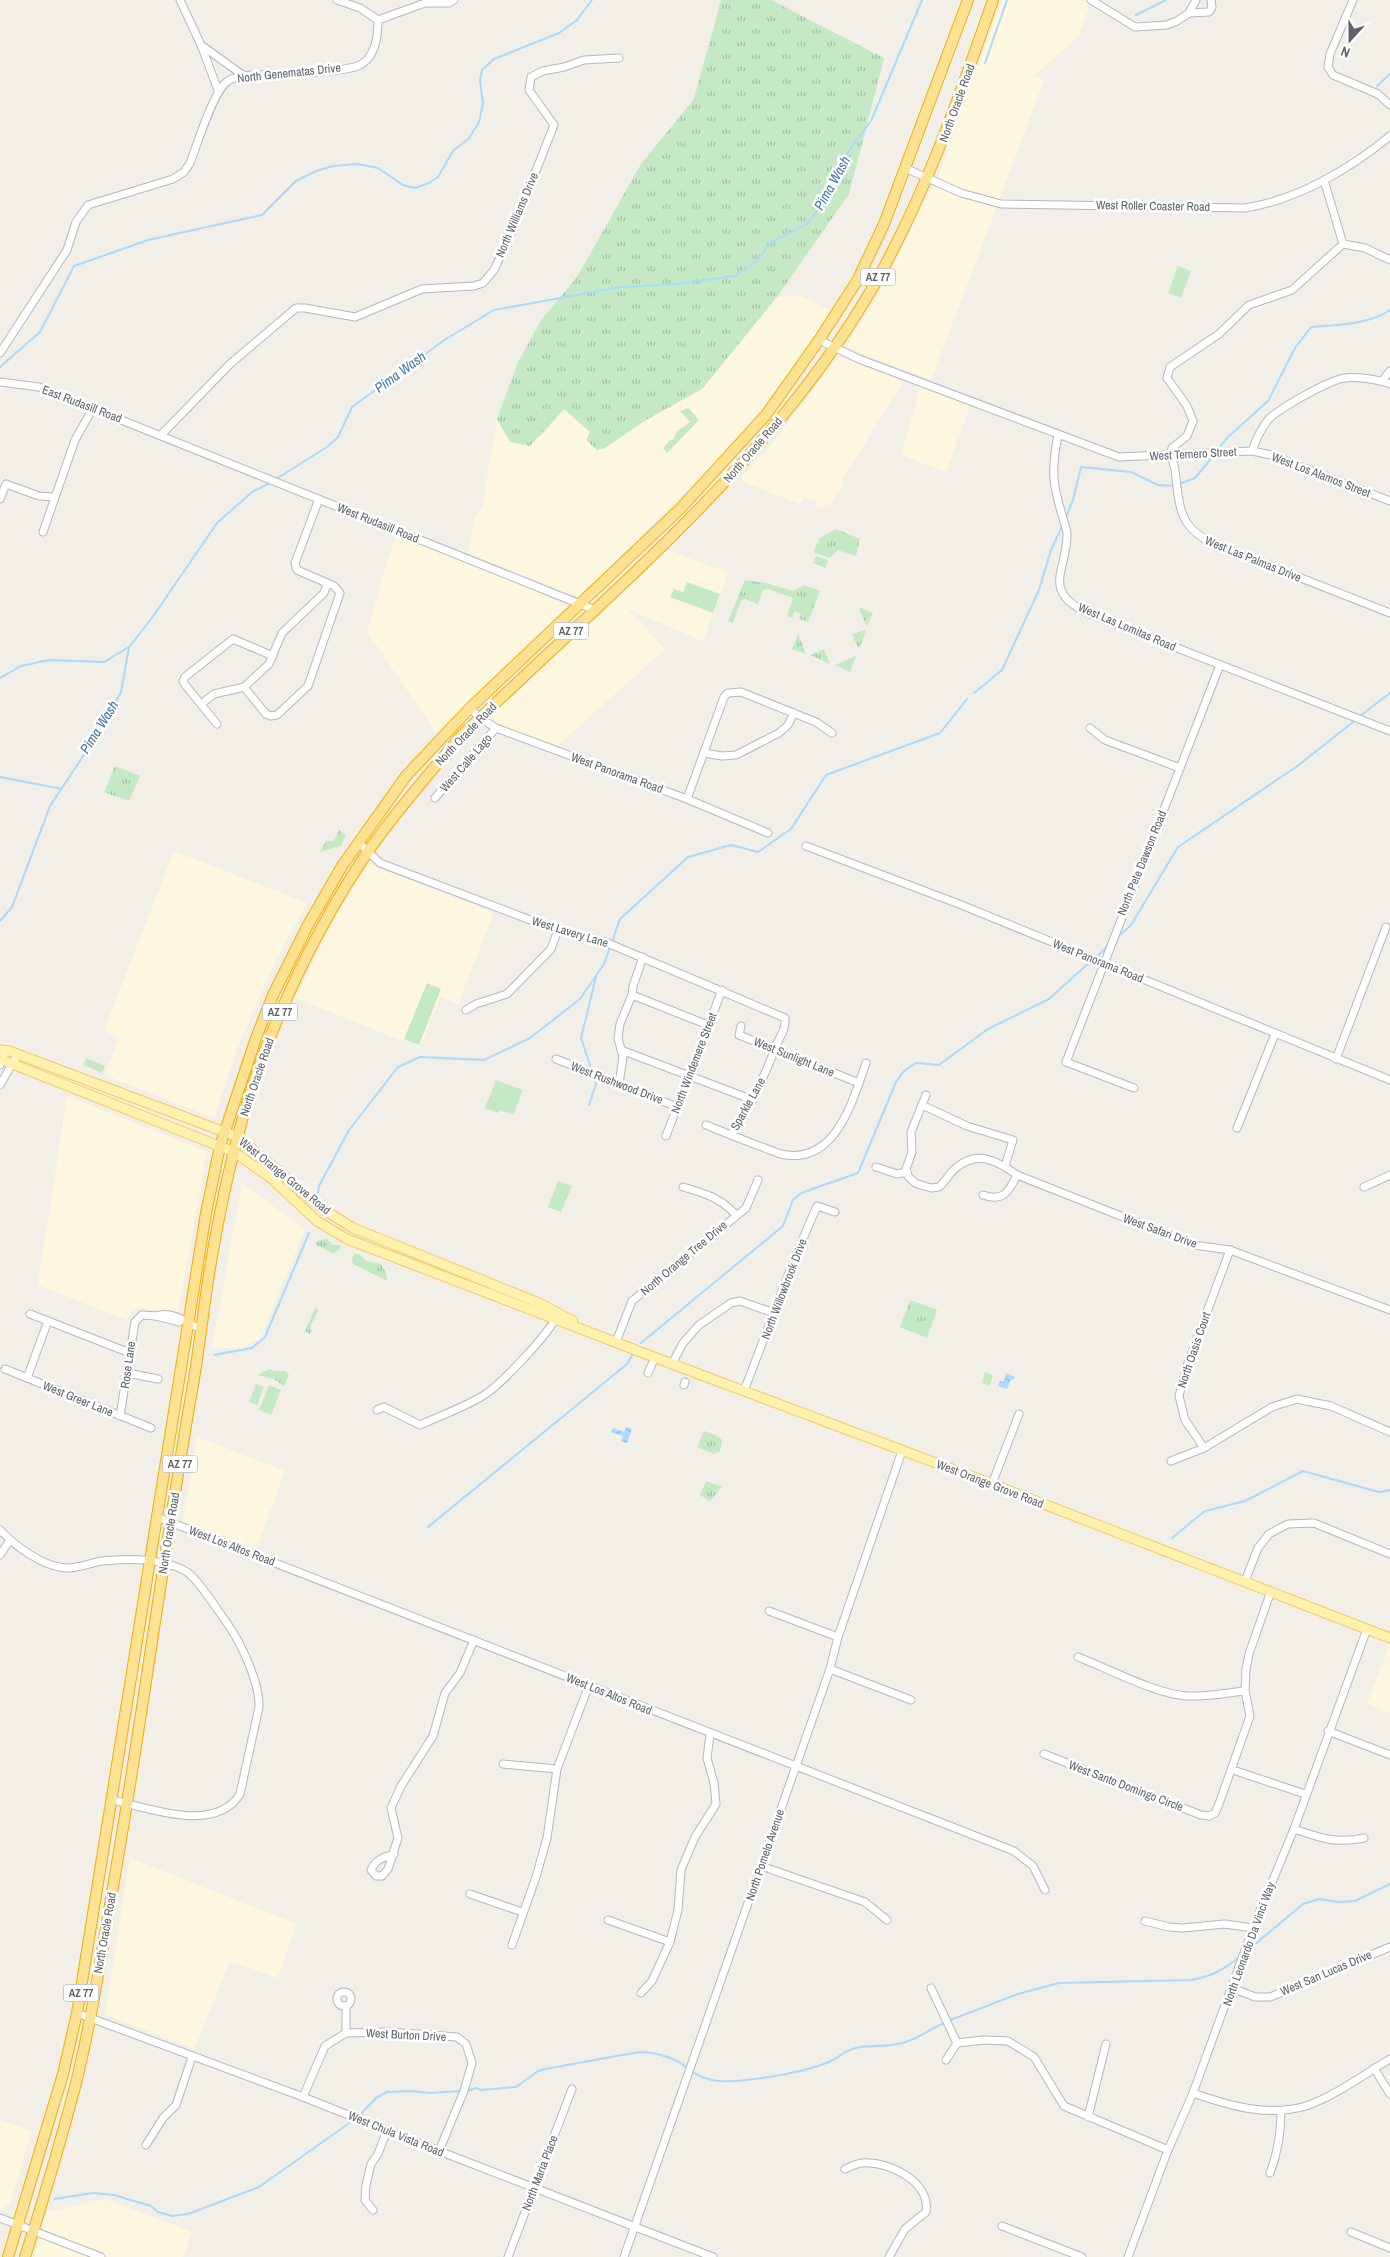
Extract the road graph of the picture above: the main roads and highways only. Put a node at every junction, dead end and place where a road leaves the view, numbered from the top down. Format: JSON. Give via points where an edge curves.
{"nodes":[{"id":1,"x":968,"y":0,"type":"edge"},
{"id":2,"x":993,"y":0,"type":"edge"},
{"id":3,"x":685,"y":504,"type":"junction"},
{"id":4,"x":695,"y":513,"type":"junction"},
{"id":5,"x":3,"y":1050,"type":"edge"},
{"id":6,"x":1,"y":1061,"type":"edge"},
{"id":7,"x":225,"y":1132,"type":"junction"},
{"id":8,"x":238,"y":1137,"type":"junction"},
{"id":9,"x":220,"y":1146,"type":"junction"},
{"id":10,"x":234,"y":1152,"type":"junction"},
{"id":11,"x":557,"y":1315,"type":"junction"},
{"id":12,"x":1390,"y":1638,"type":"edge"},
{"id":13,"x":8,"y":2257,"type":"edge"},
{"id":14,"x":25,"y":2257,"type":"edge"}],
"edges":[{"from":1,"to":3,"type":"highway","name":"North Oracle Road","number":"AZ 77","via":[[884,224],[857,280],[766,415]]},
{"from":2,"to":4,"type":"highway","name":"North Oracle Road","number":"AZ 77","via":[[952,119],[928,177],[874,285],[808,384],[738,470]]},
{"from":3,"to":4,"type":"highway"},
{"from":3,"to":7,"type":"highway","name":"North Oracle Road","number":"AZ 77","via":[[470,708],[406,776],[358,842],[308,924],[273,995]]},
{"from":4,"to":8,"type":"highway","name":"North Oracle Road","number":"AZ 77","via":[[460,737],[368,852],[319,934],[286,1000],[269,1038]]},
{"from":5,"to":7,"type":"main road","name":"West Orange Grove Road"},
{"from":6,"to":9,"type":"main road","name":"West Orange Grove Road"},
{"from":7,"to":8,"type":"main road","name":"West Orange Grove Road"},
{"from":7,"to":9,"type":"highway","name":"North Oracle Road","number":"AZ 77"},
{"from":8,"to":10,"type":"highway","name":"North Oracle Road","number":"AZ 77"},
{"from":8,"to":11,"type":"main road","name":"West Orange Grove Road","via":[[323,1209],[353,1228]]},
{"from":9,"to":10,"type":"main road","name":"West Orange Grove Road"},
{"from":9,"to":13,"type":"highway","name":"North Oracle Road","number":"AZ 77","via":[[185,1322],[113,1800],[77,2013],[63,2074]]},
{"from":10,"to":11,"type":"main road","name":"West Orange Grove Road","via":[[271,1178],[317,1221],[347,1239]]},
{"from":10,"to":14,"type":"highway","name":"North Oracle Road","number":"AZ 77","via":[[200,1329],[127,1803],[90,2018],[75,2085]]},
{"from":11,"to":12,"type":"main road","name":"West Orange Grove Road","via":[[672,1364]]}]}
